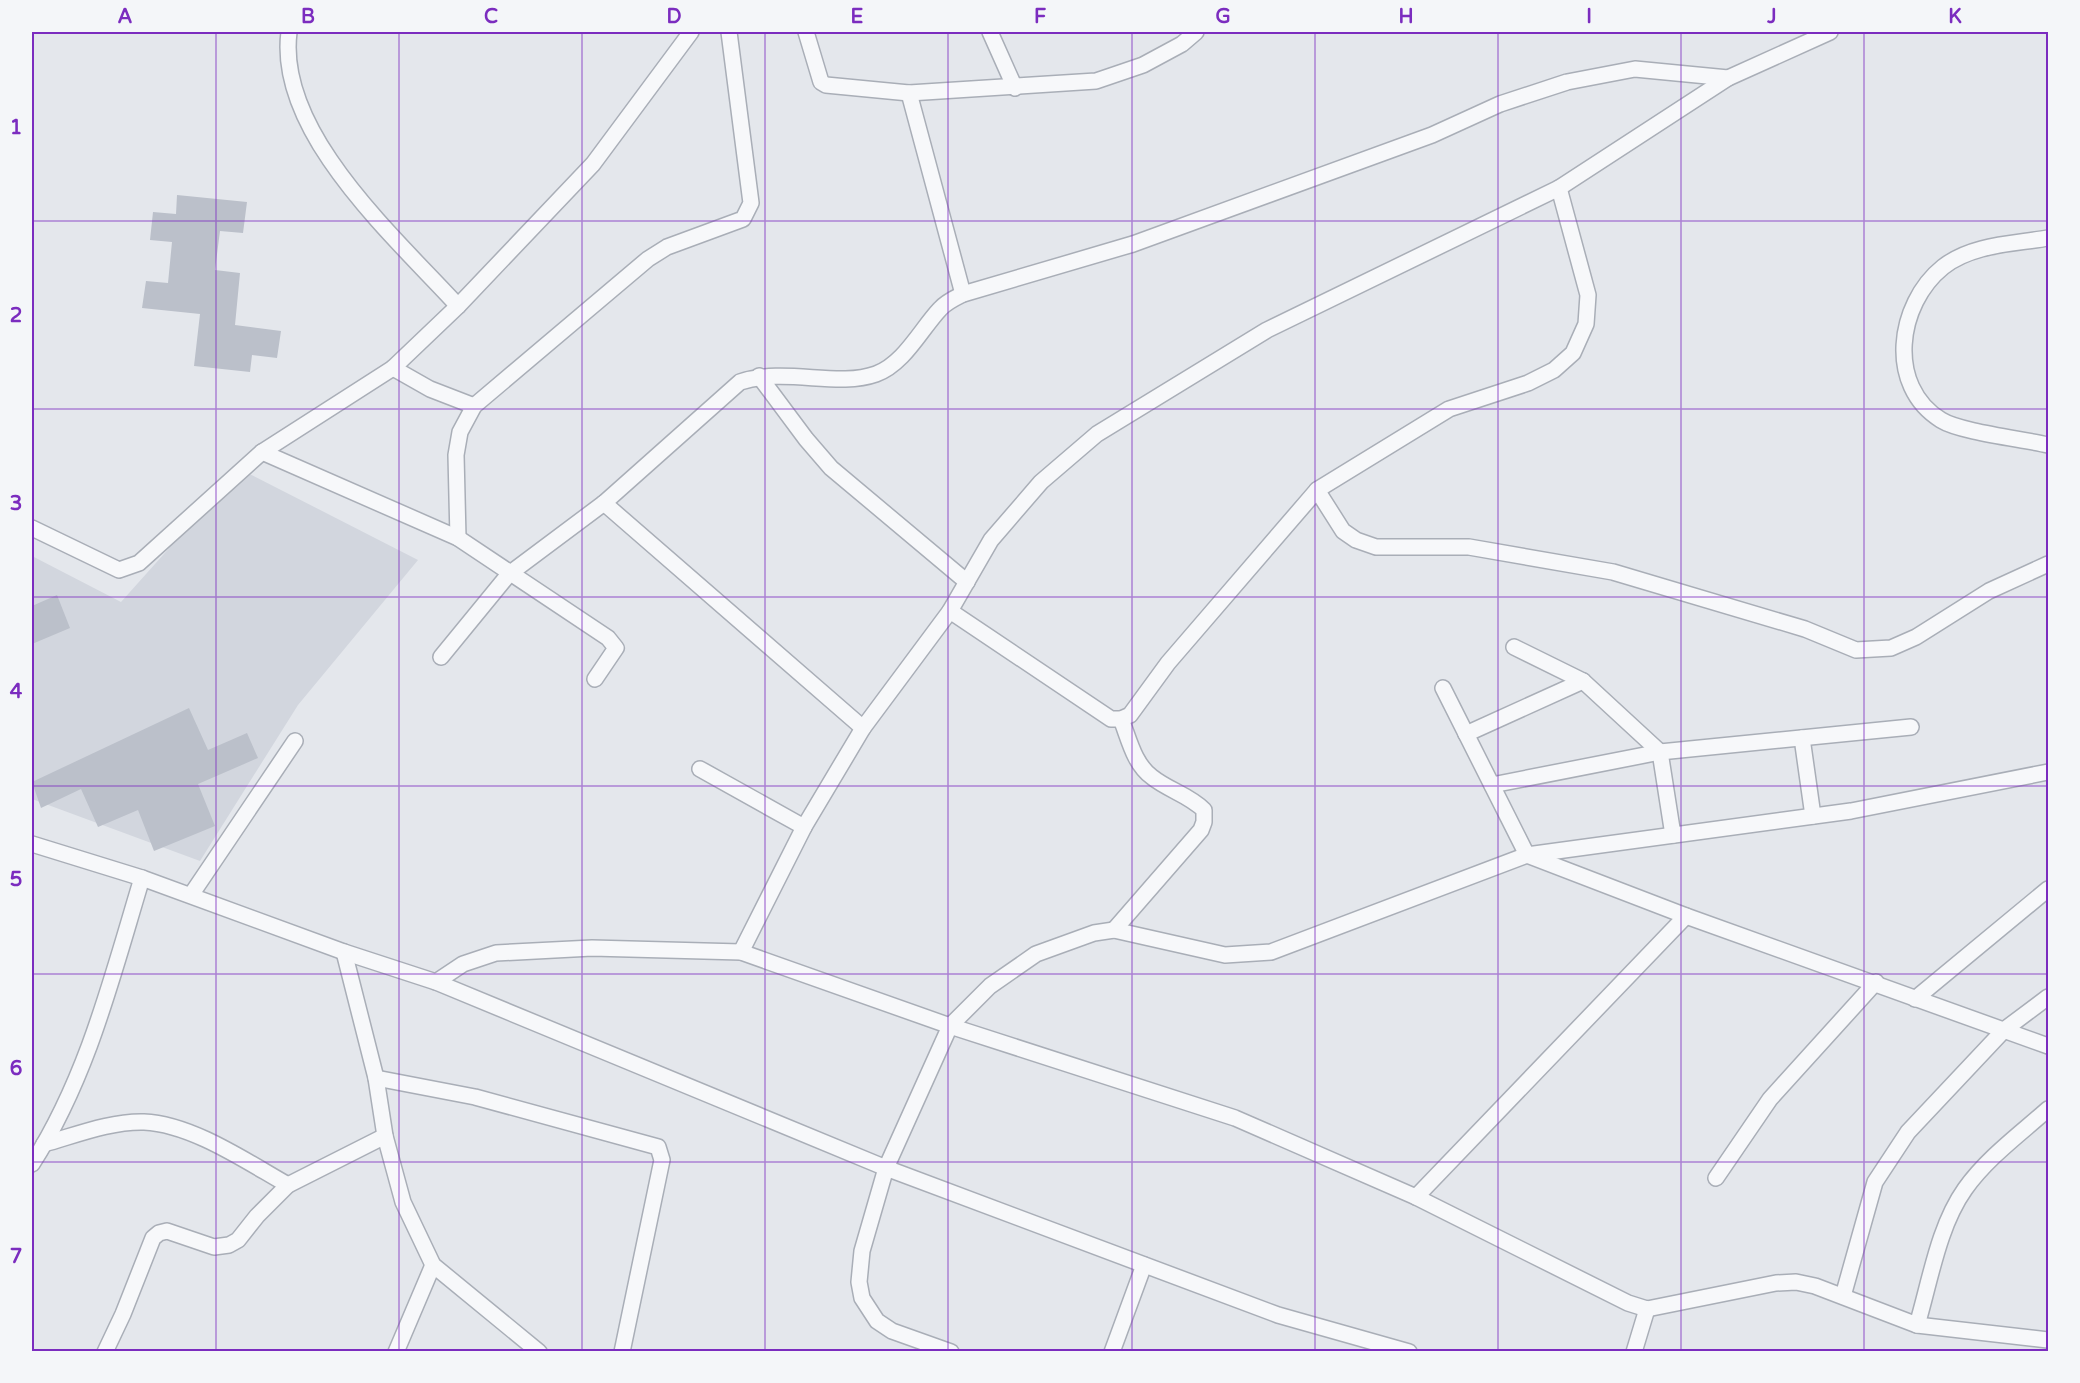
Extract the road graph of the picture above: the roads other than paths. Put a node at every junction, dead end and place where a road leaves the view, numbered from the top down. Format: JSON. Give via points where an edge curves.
{"nodes":[{"id":1,"x":289,"y":32,"type":"edge"},
{"id":2,"x":691,"y":32,"type":"edge"},
{"id":3,"x":729,"y":32,"type":"edge"},
{"id":4,"x":806,"y":32,"type":"edge"},
{"id":5,"x":990,"y":32,"type":"edge"},
{"id":6,"x":1196,"y":32,"type":"edge"},
{"id":7,"x":1830,"y":32,"type":"edge"},
{"id":8,"x":1728,"y":78,"type":"junction"},
{"id":9,"x":1015,"y":88,"type":"junction"},
{"id":10,"x":909,"y":93,"type":"junction"},
{"id":11,"x":1559,"y":188,"type":"junction"},
{"id":12,"x":2049,"y":238,"type":"edge"},
{"id":13,"x":963,"y":294,"type":"junction"},
{"id":14,"x":458,"y":306,"type":"junction"},
{"id":15,"x":393,"y":368,"type":"junction"},
{"id":16,"x":759,"y":376,"type":"junction"},
{"id":17,"x":474,"y":406,"type":"junction"},
{"id":18,"x":2049,"y":445,"type":"edge"},
{"id":19,"x":262,"y":452,"type":"junction"},
{"id":20,"x":1317,"y":490,"type":"junction"},
{"id":21,"x":604,"y":503,"type":"junction"},
{"id":22,"x":32,"y":528,"type":"edge"},
{"id":23,"x":458,"y":538,"type":"junction"},
{"id":24,"x":2049,"y":564,"type":"edge"},
{"id":25,"x":509,"y":574,"type":"junction"},
{"id":26,"x":967,"y":582,"type":"junction"},
{"id":27,"x":950,"y":611,"type":"junction"},
{"id":28,"x":1514,"y":647,"type":"dead end"},
{"id":29,"x":441,"y":657,"type":"dead end"},
{"id":30,"x":595,"y":679,"type":"dead end"},
{"id":31,"x":1583,"y":681,"type":"junction"},
{"id":32,"x":1443,"y":688,"type":"dead end"},
{"id":33,"x":1121,"y":719,"type":"junction"},
{"id":34,"x":1911,"y":727,"type":"dead end"},
{"id":35,"x":863,"y":728,"type":"junction"},
{"id":36,"x":1466,"y":734,"type":"junction"},
{"id":37,"x":1802,"y":738,"type":"junction"},
{"id":38,"x":295,"y":741,"type":"dead end"},
{"id":39,"x":1660,"y":752,"type":"junction"},
{"id":40,"x":700,"y":770,"type":"dead end"},
{"id":41,"x":2049,"y":772,"type":"edge"},
{"id":42,"x":1492,"y":785,"type":"junction"},
{"id":43,"x":1813,"y":816,"type":"junction"},
{"id":44,"x":804,"y":827,"type":"junction"},
{"id":45,"x":1673,"y":835,"type":"junction"},
{"id":46,"x":32,"y":844,"type":"edge"},
{"id":47,"x":1527,"y":855,"type":"junction"},
{"id":48,"x":142,"y":878,"type":"junction"},
{"id":49,"x":191,"y":895,"type":"junction"},
{"id":50,"x":2046,"y":895,"type":"edge"},
{"id":51,"x":1686,"y":916,"type":"junction"},
{"id":52,"x":1114,"y":930,"type":"junction"},
{"id":53,"x":344,"y":952,"type":"junction"},
{"id":54,"x":741,"y":952,"type":"junction"},
{"id":55,"x":436,"y":982,"type":"junction"},
{"id":56,"x":1876,"y":982,"type":"junction"},
{"id":57,"x":2049,"y":997,"type":"edge"},
{"id":58,"x":1915,"y":999,"type":"junction"},
{"id":59,"x":950,"y":1026,"type":"junction"},
{"id":60,"x":2004,"y":1030,"type":"junction"},
{"id":61,"x":2049,"y":1046,"type":"edge"},
{"id":62,"x":376,"y":1078,"type":"junction"},
{"id":63,"x":2049,"y":1109,"type":"edge"},
{"id":64,"x":385,"y":1136,"type":"junction"},
{"id":65,"x":44,"y":1144,"type":"junction"},
{"id":66,"x":32,"y":1164,"type":"edge"},
{"id":67,"x":886,"y":1168,"type":"junction"},
{"id":68,"x":1716,"y":1178,"type":"dead end"},
{"id":69,"x":288,"y":1185,"type":"junction"},
{"id":70,"x":1416,"y":1197,"type":"junction"},
{"id":71,"x":1144,"y":1265,"type":"junction"},
{"id":72,"x":433,"y":1266,"type":"junction"},
{"id":73,"x":1843,"y":1296,"type":"junction"},
{"id":74,"x":1647,"y":1309,"type":"junction"},
{"id":75,"x":1917,"y":1325,"type":"junction"},
{"id":76,"x":2049,"y":1340,"type":"edge"},
{"id":77,"x":105,"y":1352,"type":"edge"},
{"id":78,"x":396,"y":1352,"type":"edge"},
{"id":79,"x":539,"y":1352,"type":"edge"},
{"id":80,"x":622,"y":1352,"type":"edge"},
{"id":81,"x":951,"y":1352,"type":"edge"},
{"id":82,"x":1112,"y":1352,"type":"edge"},
{"id":83,"x":1409,"y":1352,"type":"edge"},
{"id":84,"x":1634,"y":1352,"type":"edge"}],
"edges":[{"from":1,"to":14,"type":"street","via":[[288,61],[294,83],[310,128],[327,157],[344,182]]},
{"from":2,"to":14,"type":"street","via":[[593,164]]},
{"from":3,"to":17,"type":"street","via":[[749,211],[743,219],[667,247],[648,259]]},
{"from":4,"to":10,"type":"street","via":[[821,82],[826,86]]},
{"from":5,"to":9,"type":"street"},
{"from":6,"to":9,"type":"street","via":[[1143,65],[1096,81]]},
{"from":7,"to":8,"type":"street"},
{"from":8,"to":11,"type":"street"},
{"from":8,"to":13,"type":"street","via":[[1635,69],[1567,82],[1133,244]]},
{"from":9,"to":10,"type":"street"},
{"from":10,"to":13,"type":"street"},
{"from":11,"to":20,"type":"street","via":[[1588,295],[1586,324],[1573,353],[1554,370],[1527,384],[1449,409]]},
{"from":11,"to":26,"type":"street","via":[[1267,330],[1097,434],[1041,482],[991,540]]},
{"from":12,"to":18,"type":"street","via":[[1973,251],[1944,267],[1921,291],[1908,315],[1903,339],[1912,391],[1923,407],[1943,422]]},
{"from":13,"to":16,"type":"street","via":[[942,307],[893,364],[876,374],[855,378]]},
{"from":14,"to":15,"type":"street"},
{"from":15,"to":17,"type":"street","via":[[430,389]]},
{"from":15,"to":19,"type":"street"},
{"from":16,"to":21,"type":"street","via":[[740,382]]},
{"from":16,"to":26,"type":"street","via":[[831,468]]},
{"from":17,"to":23,"type":"street","via":[[460,432],[456,455]]},
{"from":19,"to":22,"type":"street","via":[[140,563],[128,569],[119,570]]},
{"from":19,"to":23,"type":"street"},
{"from":20,"to":24,"type":"street","via":[[1343,531],[1376,547],[1469,547],[1613,572],[1805,629],[1856,650],[1891,648],[1916,637],[1989,591]]},
{"from":20,"to":33,"type":"street","via":[[1168,663],[1130,715]]},
{"from":21,"to":25,"type":"street"},
{"from":21,"to":35,"type":"street"},
{"from":23,"to":25,"type":"street"},
{"from":25,"to":29,"type":"street"},
{"from":25,"to":30,"type":"street","via":[[614,643],[614,653]]},
{"from":26,"to":27,"type":"street"},
{"from":27,"to":33,"type":"street","via":[[1112,719]]},
{"from":27,"to":35,"type":"street"},
{"from":28,"to":31,"type":"street"},
{"from":31,"to":36,"type":"street"},
{"from":31,"to":39,"type":"street"},
{"from":32,"to":36,"type":"street"},
{"from":33,"to":52,"type":"street","via":[[1141,766],[1151,777],[1197,802],[1204,815],[1200,830]]},
{"from":34,"to":37,"type":"street"},
{"from":35,"to":44,"type":"street"},
{"from":36,"to":42,"type":"street"},
{"from":37,"to":39,"type":"street"},
{"from":37,"to":43,"type":"street"},
{"from":38,"to":49,"type":"street"},
{"from":39,"to":42,"type":"street"},
{"from":39,"to":45,"type":"street"},
{"from":40,"to":44,"type":"street"},
{"from":41,"to":43,"type":"street"},
{"from":42,"to":47,"type":"street"},
{"from":43,"to":45,"type":"street"},
{"from":44,"to":54,"type":"street"},
{"from":45,"to":47,"type":"street"},
{"from":46,"to":48,"type":"street"},
{"from":47,"to":51,"type":"street"},
{"from":47,"to":52,"type":"street","via":[[1271,952],[1225,955]]},
{"from":48,"to":49,"type":"street"},
{"from":48,"to":65,"type":"street","via":[[85,1064]]},
{"from":49,"to":53,"type":"street"},
{"from":50,"to":58,"type":"street"},
{"from":51,"to":56,"type":"street"},
{"from":51,"to":70,"type":"street"},
{"from":52,"to":59,"type":"street","via":[[1094,933],[1036,954],[990,986]]},
{"from":53,"to":55,"type":"street"},
{"from":53,"to":62,"type":"street"},
{"from":54,"to":55,"type":"street","via":[[592,948],[496,953],[463,964]]},
{"from":54,"to":59,"type":"street"},
{"from":55,"to":67,"type":"street"},
{"from":56,"to":58,"type":"street"},
{"from":56,"to":68,"type":"street","via":[[1770,1099]]},
{"from":57,"to":60,"type":"street"},
{"from":58,"to":60,"type":"street"},
{"from":59,"to":67,"type":"street"},
{"from":59,"to":70,"type":"street","via":[[1234,1118]]},
{"from":60,"to":61,"type":"street"},
{"from":60,"to":73,"type":"street","via":[[1908,1132],[1875,1182]]},
{"from":62,"to":64,"type":"street"},
{"from":62,"to":80,"type":"street","via":[[475,1097],[658,1147],[662,1160]]},
{"from":63,"to":75,"type":"street","via":[[1990,1160],[1964,1191],[1945,1230]]},
{"from":64,"to":69,"type":"street"},
{"from":64,"to":72,"type":"street","via":[[403,1202]]},
{"from":65,"to":66,"type":"street"},
{"from":65,"to":69,"type":"street","via":[[117,1124],[145,1122],[206,1140]]},
{"from":67,"to":71,"type":"street"},
{"from":67,"to":81,"type":"street","via":[[862,1251],[862,1298],[876,1321],[892,1331]]},
{"from":69,"to":77,"type":"street","via":[[229,1245],[214,1247],[167,1231],[153,1238]]},
{"from":70,"to":74,"type":"street"},
{"from":71,"to":82,"type":"street"},
{"from":71,"to":83,"type":"street","via":[[1278,1315]]},
{"from":72,"to":78,"type":"street"},
{"from":72,"to":79,"type":"street"},
{"from":73,"to":74,"type":"street","via":[[1796,1282],[1776,1283]]},
{"from":73,"to":75,"type":"street"},
{"from":74,"to":84,"type":"street"},
{"from":75,"to":76,"type":"street"}]}
